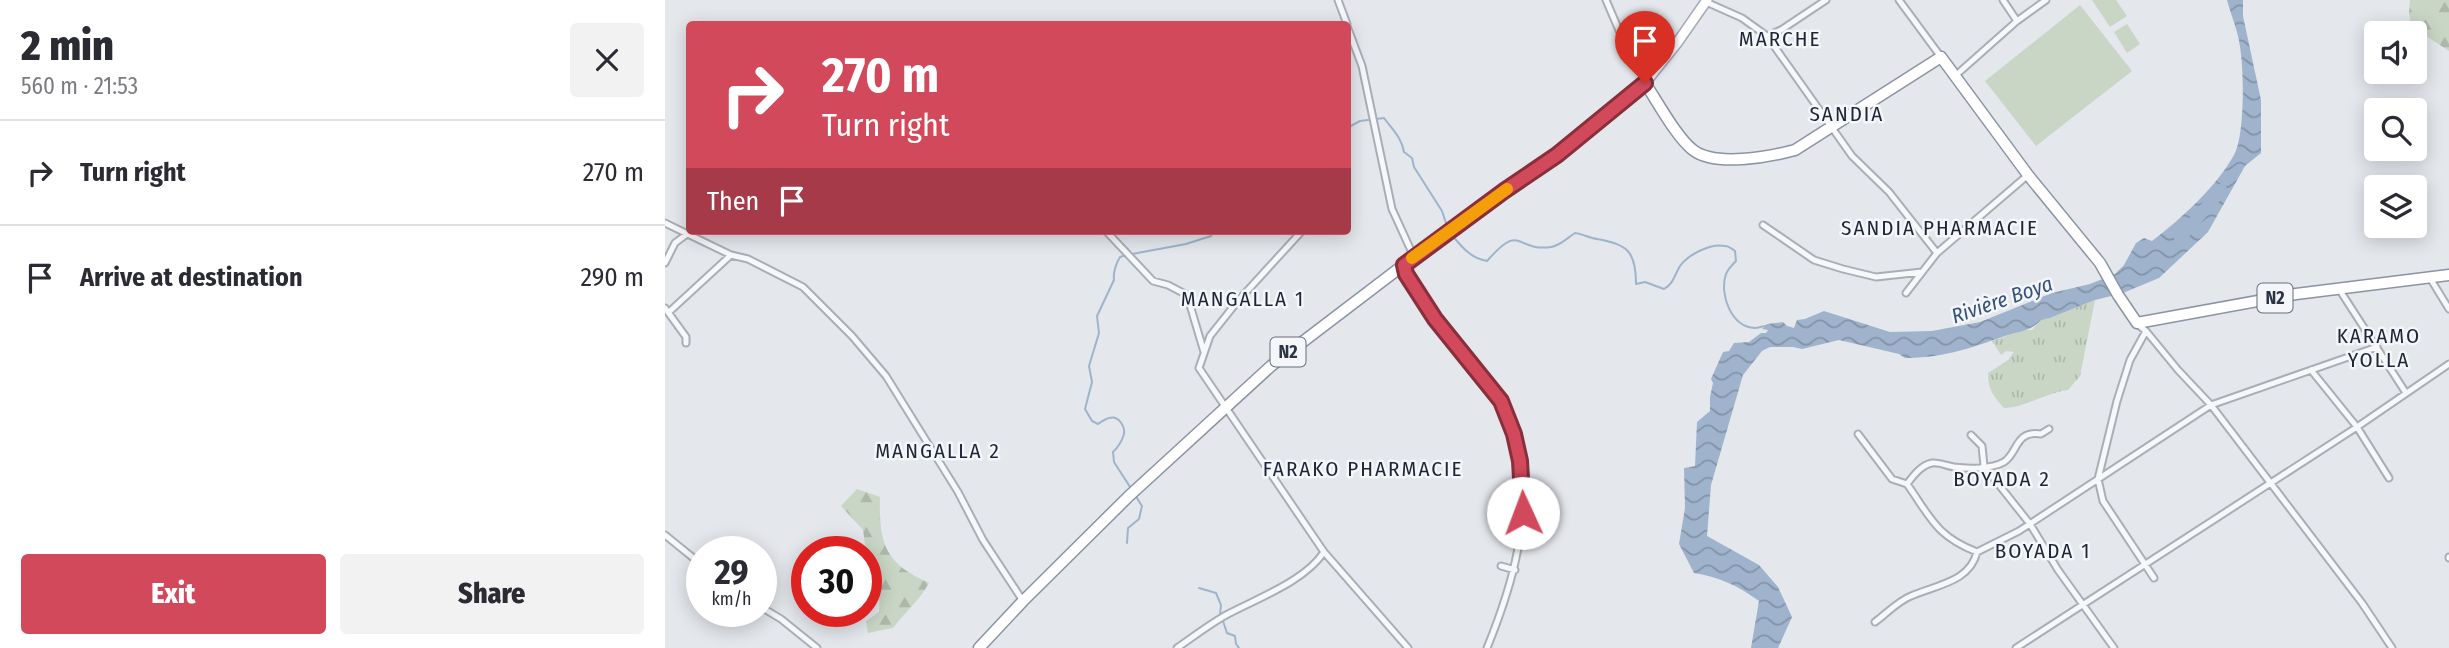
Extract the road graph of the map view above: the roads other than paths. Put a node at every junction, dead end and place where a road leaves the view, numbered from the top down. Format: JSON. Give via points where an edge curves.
{"nodes":[{"id":1,"x":1338,"y":0,"type":"edge"},
{"id":2,"x":1606,"y":0,"type":"edge"},
{"id":3,"x":1826,"y":0,"type":"edge"},
{"id":4,"x":1899,"y":0,"type":"edge"},
{"id":5,"x":2003,"y":0,"type":"edge"},
{"id":6,"x":2046,"y":0,"type":"edge"},
{"id":7,"x":1706,"y":1,"type":"edge"},
{"id":8,"x":2017,"y":20,"type":"junction"},
{"id":9,"x":1346,"y":21,"type":"edge"},
{"id":10,"x":1351,"y":36,"type":"edge"},
{"id":11,"x":1767,"y":36,"type":"junction"},
{"id":12,"x":1941,"y":57,"type":"junction"},
{"id":13,"x":1654,"y":73,"type":"junction"},
{"id":14,"x":1955,"y":76,"type":"junction"},
{"id":15,"x":1645,"y":83,"type":"junction"},
{"id":16,"x":1832,"y":127,"type":"junction"},
{"id":17,"x":2028,"y":175,"type":"junction"},
{"id":18,"x":665,"y":223,"type":"edge"},
{"id":19,"x":1763,"y":225,"type":"dead end"},
{"id":20,"x":686,"y":234,"type":"edge"},
{"id":21,"x":686,"y":235,"type":"edge"},
{"id":22,"x":689,"y":235,"type":"edge"},
{"id":23,"x":1110,"y":235,"type":"edge"},
{"id":24,"x":1298,"y":235,"type":"edge"},
{"id":25,"x":1937,"y":253,"type":"junction"},
{"id":26,"x":731,"y":255,"type":"junction"},
{"id":27,"x":1413,"y":257,"type":"junction"},
{"id":28,"x":665,"y":263,"type":"edge"},
{"id":29,"x":1404,"y":265,"type":"junction"},
{"id":30,"x":1922,"y":272,"type":"junction"},
{"id":31,"x":2449,"y":275,"type":"edge"},
{"id":32,"x":2430,"y":278,"type":"junction"},
{"id":33,"x":2339,"y":289,"type":"junction"},
{"id":34,"x":1906,"y":293,"type":"dead end"},
{"id":35,"x":2449,"y":309,"type":"edge"},
{"id":36,"x":667,"y":310,"type":"edge"},
{"id":37,"x":2137,"y":323,"type":"junction"},
{"id":38,"x":2146,"y":331,"type":"junction"},
{"id":39,"x":687,"y":343,"type":"dead end"},
{"id":40,"x":2377,"y":347,"type":"junction"},
{"id":41,"x":1204,"y":352,"type":"junction"},
{"id":42,"x":2449,"y":364,"type":"edge"},
{"id":43,"x":2311,"y":370,"type":"junction"},
{"id":44,"x":2406,"y":393,"type":"junction"},
{"id":45,"x":2211,"y":405,"type":"junction"},
{"id":46,"x":1225,"y":407,"type":"junction"},
{"id":47,"x":2357,"y":427,"type":"junction"},
{"id":48,"x":2049,"y":429,"type":"dead end"},
{"id":49,"x":1858,"y":434,"type":"dead end"},
{"id":50,"x":1971,"y":435,"type":"dead end"},
{"id":51,"x":1984,"y":466,"type":"junction"},
{"id":52,"x":2389,"y":478,"type":"dead end"},
{"id":53,"x":2098,"y":479,"type":"junction"},
{"id":54,"x":1907,"y":484,"type":"junction"},
{"id":55,"x":2269,"y":484,"type":"junction"},
{"id":56,"x":2030,"y":524,"type":"junction"},
{"id":57,"x":665,"y":536,"type":"edge"},
{"id":58,"x":686,"y":552,"type":"edge"},
{"id":59,"x":1324,"y":552,"type":"junction"},
{"id":60,"x":1977,"y":552,"type":"junction"},
{"id":61,"x":2145,"y":565,"type":"junction"},
{"id":62,"x":1501,"y":566,"type":"dead end"},
{"id":63,"x":1515,"y":570,"type":"junction"},
{"id":64,"x":2154,"y":578,"type":"dead end"},
{"id":65,"x":1023,"y":601,"type":"junction"},
{"id":66,"x":2083,"y":605,"type":"junction"},
{"id":67,"x":777,"y":617,"type":"edge"},
{"id":68,"x":1875,"y":622,"type":"dead end"},
{"id":69,"x":817,"y":648,"type":"edge"},
{"id":70,"x":979,"y":648,"type":"edge"},
{"id":71,"x":1177,"y":648,"type":"edge"},
{"id":72,"x":1408,"y":648,"type":"edge"},
{"id":73,"x":1487,"y":648,"type":"edge"},
{"id":74,"x":2016,"y":648,"type":"edge"},
{"id":75,"x":2113,"y":648,"type":"edge"},
{"id":76,"x":2392,"y":648,"type":"edge"}],
"edges":[{"from":1,"to":9,"type":"street"},
{"from":2,"to":13,"type":"street","via":[[1623,42]]},
{"from":3,"to":11,"type":"street"},
{"from":4,"to":12,"type":"street"},
{"from":5,"to":8,"type":"street"},
{"from":6,"to":8,"type":"street"},
{"from":7,"to":11,"type":"street"},
{"from":7,"to":13,"type":"main road"},
{"from":8,"to":14,"type":"street"},
{"from":10,"to":27,"type":"street","via":[[1362,66],[1392,209]]},
{"from":11,"to":16,"type":"street"},
{"from":12,"to":14,"type":"highway"},
{"from":12,"to":16,"type":"highway"},
{"from":13,"to":15,"type":"main road"},
{"from":14,"to":17,"type":"highway"},
{"from":15,"to":16,"type":"highway","via":[[1686,143],[1709,156],[1772,156],[1795,150]]},
{"from":15,"to":27,"type":"highway","number":"N2","via":[[1557,155]]},
{"from":16,"to":25,"type":"street"},
{"from":17,"to":25,"type":"street"},
{"from":17,"to":37,"type":"highway","via":[[2100,263]]},
{"from":18,"to":20,"type":"street"},
{"from":19,"to":30,"type":"street","via":[[1814,260],[1843,269],[1876,277]]},
{"from":21,"to":28,"type":"street","via":[[675,243]]},
{"from":22,"to":26,"type":"street"},
{"from":23,"to":41,"type":"street","via":[[1153,281],[1187,295]]},
{"from":24,"to":41,"type":"street","via":[[1223,319]]},
{"from":25,"to":30,"type":"street"},
{"from":26,"to":36,"type":"street"},
{"from":26,"to":65,"type":"street","via":[[803,287],[866,351],[886,376]]},
{"from":27,"to":29,"type":"highway","number":"N2"},
{"from":29,"to":46,"type":"highway","number":"N2","via":[[1300,342]]},
{"from":29,"to":63,"type":"street","via":[[1435,319],[1501,401],[1514,434],[1524,497]]},
{"from":30,"to":34,"type":"street"},
{"from":31,"to":32,"type":"highway","number":"N2"},
{"from":32,"to":33,"type":"highway","number":"N2"},
{"from":32,"to":35,"type":"street"},
{"from":33,"to":37,"type":"highway","number":"N2"},
{"from":33,"to":40,"type":"street"},
{"from":36,"to":39,"type":"street"},
{"from":37,"to":38,"type":"street"},
{"from":38,"to":45,"type":"street"},
{"from":38,"to":53,"type":"street","via":[[2130,360]]},
{"from":40,"to":43,"type":"street"},
{"from":40,"to":44,"type":"street"},
{"from":41,"to":46,"type":"street","via":[[1199,368]]},
{"from":42,"to":44,"type":"street"},
{"from":43,"to":45,"type":"street"},
{"from":43,"to":47,"type":"street"},
{"from":44,"to":47,"type":"street"},
{"from":45,"to":53,"type":"street"},
{"from":45,"to":55,"type":"street"},
{"from":46,"to":59,"type":"street"},
{"from":46,"to":65,"type":"highway","number":"N2"},
{"from":47,"to":52,"type":"street"},
{"from":47,"to":55,"type":"street"},
{"from":48,"to":51,"type":"street","via":[[2022,438],[2000,464]]},
{"from":49,"to":54,"type":"street","via":[[1892,479]]},
{"from":50,"to":51,"type":"street","via":[[1982,446]]},
{"from":51,"to":54,"type":"street","via":[[1933,463]]},
{"from":51,"to":56,"type":"street"},
{"from":53,"to":56,"type":"street"},
{"from":53,"to":61,"type":"street","via":[[2103,501]]},
{"from":54,"to":60,"type":"street","via":[[1934,526],[1956,544]]},
{"from":55,"to":61,"type":"street"},
{"from":55,"to":76,"type":"street"},
{"from":56,"to":60,"type":"street"},
{"from":56,"to":66,"type":"street"},
{"from":57,"to":58,"type":"street"},
{"from":59,"to":71,"type":"street","via":[[1303,574],[1224,615]]},
{"from":59,"to":72,"type":"street"},
{"from":60,"to":68,"type":"street","via":[[1974,563],[1954,581],[1909,596]]},
{"from":61,"to":64,"type":"street"},
{"from":61,"to":66,"type":"street"},
{"from":62,"to":63,"type":"street"},
{"from":63,"to":73,"type":"street"},
{"from":65,"to":70,"type":"highway","number":"N2"},
{"from":66,"to":74,"type":"street"},
{"from":66,"to":75,"type":"street"},
{"from":67,"to":69,"type":"street"}]}
